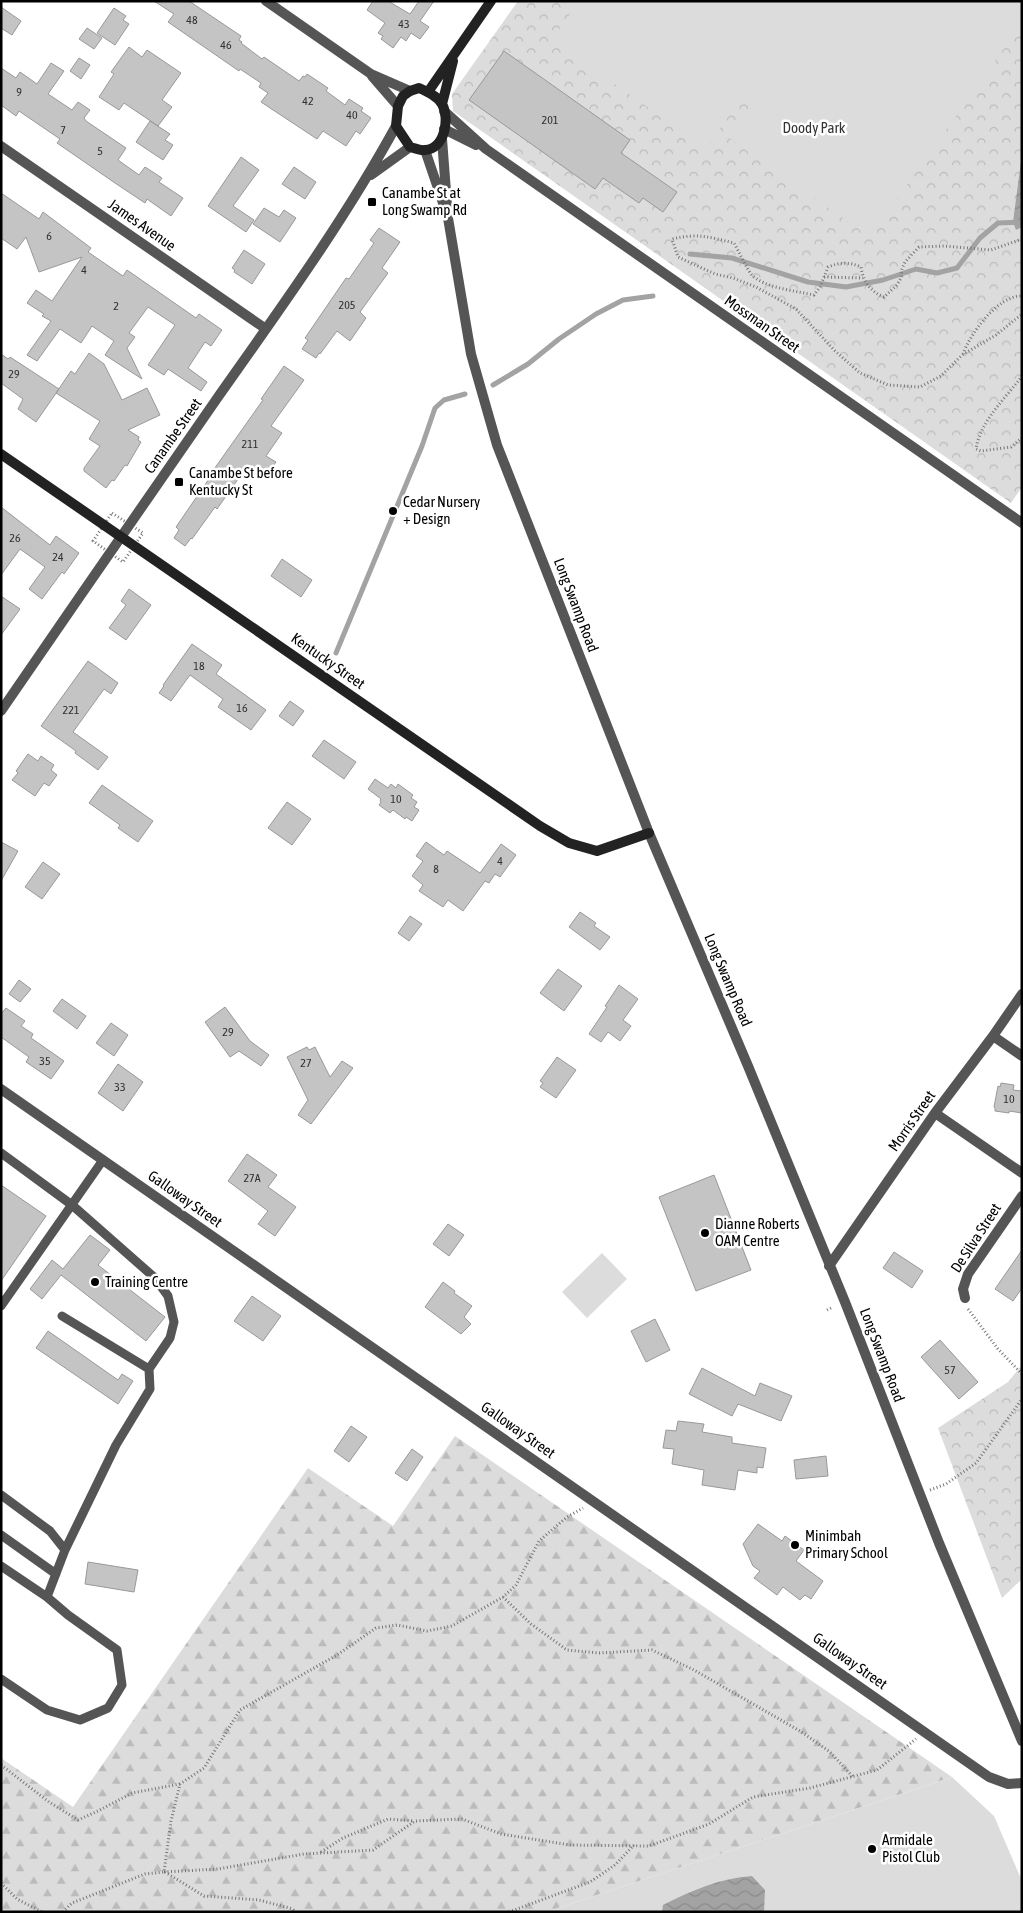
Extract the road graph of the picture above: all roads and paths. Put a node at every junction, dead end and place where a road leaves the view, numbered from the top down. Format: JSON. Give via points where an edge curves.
{"nodes":[{"id":1,"x":266,"y":1,"type":"edge"},
{"id":2,"x":492,"y":1,"type":"edge"},
{"id":3,"x":454,"y":55,"type":"junction"},
{"id":4,"x":371,"y":74,"type":"junction"},
{"id":5,"x":410,"y":91,"type":"junction"},
{"id":6,"x":428,"y":92,"type":"junction"},
{"id":7,"x":398,"y":106,"type":"junction"},
{"id":8,"x":443,"y":108,"type":"junction"},
{"id":9,"x":396,"y":126,"type":"junction"},
{"id":10,"x":443,"y":134,"type":"junction"},
{"id":11,"x":1,"y":146,"type":"edge"},
{"id":12,"x":410,"y":147,"type":"junction"},
{"id":13,"x":486,"y":149,"type":"junction"},
{"id":14,"x":425,"y":150,"type":"junction"},
{"id":15,"x":368,"y":177,"type":"junction"},
{"id":16,"x":448,"y":218,"type":"junction"},
{"id":17,"x":1022,"y":240,"type":"edge"},
{"id":18,"x":824,"y":277,"type":"junction"},
{"id":19,"x":862,"y":278,"type":"junction"},
{"id":20,"x":1022,"y":296,"type":"edge"},
{"id":21,"x":1022,"y":314,"type":"edge"},
{"id":22,"x":266,"y":329,"type":"junction"},
{"id":23,"x":962,"y":355,"type":"junction"},
{"id":24,"x":1022,"y":376,"type":"edge"},
{"id":25,"x":1022,"y":438,"type":"edge"},
{"id":26,"x":1,"y":454,"type":"edge"},
{"id":27,"x":1022,"y":523,"type":"edge"},
{"id":28,"x":121,"y":536,"type":"junction"},
{"id":29,"x":1,"y":711,"type":"edge"},
{"id":30,"x":649,"y":833,"type":"junction"},
{"id":31,"x":1022,"y":994,"type":"edge"},
{"id":32,"x":993,"y":1036,"type":"junction"},
{"id":33,"x":1022,"y":1056,"type":"edge"},
{"id":34,"x":1,"y":1089,"type":"edge"},
{"id":35,"x":935,"y":1114,"type":"junction"},
{"id":36,"x":1,"y":1153,"type":"edge"},
{"id":37,"x":103,"y":1160,"type":"junction"},
{"id":38,"x":1022,"y":1173,"type":"edge"},
{"id":39,"x":1022,"y":1196,"type":"edge"},
{"id":40,"x":72,"y":1205,"type":"junction"},
{"id":41,"x":829,"y":1266,"type":"junction"},
{"id":42,"x":965,"y":1298,"type":"joint"},
{"id":43,"x":1,"y":1306,"type":"edge"},
{"id":44,"x":835,"y":1306,"type":"dead end"},
{"id":45,"x":826,"y":1310,"type":"dead end"},
{"id":46,"x":62,"y":1316,"type":"dead end"},
{"id":47,"x":149,"y":1370,"type":"junction"},
{"id":48,"x":1022,"y":1374,"type":"edge"},
{"id":49,"x":1022,"y":1399,"type":"edge"},
{"id":50,"x":920,"y":1494,"type":"junction"},
{"id":51,"x":1,"y":1495,"type":"edge"},
{"id":52,"x":594,"y":1501,"type":"junction"},
{"id":53,"x":1,"y":1536,"type":"edge"},
{"id":54,"x":65,"y":1550,"type":"junction"},
{"id":55,"x":1,"y":1566,"type":"edge"},
{"id":56,"x":56,"y":1574,"type":"junction"},
{"id":57,"x":47,"y":1597,"type":"junction"},
{"id":58,"x":503,"y":1597,"type":"junction"},
{"id":59,"x":1,"y":1679,"type":"edge"},
{"id":60,"x":918,"y":1737,"type":"dead end"},
{"id":61,"x":1022,"y":1742,"type":"edge"},
{"id":62,"x":1,"y":1765,"type":"edge"},
{"id":63,"x":853,"y":1778,"type":"junction"},
{"id":64,"x":1022,"y":1783,"type":"edge"},
{"id":65,"x":180,"y":1784,"type":"junction"},
{"id":66,"x":415,"y":1822,"type":"junction"},
{"id":67,"x":634,"y":1846,"type":"junction"},
{"id":68,"x":320,"y":1853,"type":"junction"},
{"id":69,"x":164,"y":1872,"type":"junction"},
{"id":70,"x":1,"y":1883,"type":"edge"},
{"id":71,"x":42,"y":1912,"type":"edge"},
{"id":72,"x":63,"y":1912,"type":"edge"},
{"id":73,"x":295,"y":1912,"type":"edge"},
{"id":74,"x":509,"y":1912,"type":"edge"}],
"edges":[{"from":1,"to":4,"type":"street"},
{"from":2,"to":3,"type":"street"},
{"from":3,"to":6,"type":"street"},
{"from":3,"to":8,"type":"street"},
{"from":4,"to":5,"type":"street"},
{"from":4,"to":7,"type":"street"},
{"from":5,"to":6,"type":"street","via":[[420,88]]},
{"from":5,"to":7,"type":"street"},
{"from":6,"to":8,"type":"street"},
{"from":7,"to":9,"type":"street"},
{"from":8,"to":10,"type":"street"},
{"from":8,"to":13,"type":"street","name":"Mossman Street"},
{"from":9,"to":12,"type":"street"},
{"from":9,"to":15,"type":"street","name":"Canambe Street"},
{"from":10,"to":13,"type":"street","name":"Mossman Street"},
{"from":10,"to":14,"type":"street","via":[[434,148]]},
{"from":10,"to":16,"type":"street","name":"Long Swamp Road"},
{"from":11,"to":22,"type":"street","name":"James Avenue"},
{"from":12,"to":14,"type":"street"},
{"from":12,"to":15,"type":"street","name":"Canambe Street"},
{"from":13,"to":27,"type":"street","name":"Mossman Street"},
{"from":14,"to":16,"type":"street","name":"Long Swamp Road"},
{"from":15,"to":22,"type":"street","name":"Canambe Street"},
{"from":16,"to":30,"type":"street","name":"Long Swamp Road","via":[[471,354],[497,446]]},
{"from":17,"to":19,"type":"path","via":[[991,250],[919,247],[905,262],[901,278],[884,298],[875,294]]},
{"from":18,"to":19,"type":"path"},
{"from":18,"to":19,"type":"path","via":[[828,268],[852,263],[861,267]]},
{"from":18,"to":23,"type":"path","via":[[814,295],[782,288],[750,274],[734,243],[690,234],[672,239],[678,257],[715,274],[756,287],[796,309],[860,373],[888,385],[920,387],[940,376]]},
{"from":20,"to":23,"type":"path","via":[[997,305],[966,344]]},
{"from":21,"to":23,"type":"path","via":[[996,335]]},
{"from":22,"to":28,"type":"street","name":"Canambe Street"},
{"from":24,"to":25,"type":"path","via":[[990,417],[978,438],[976,449],[1011,447]]},
{"from":26,"to":28,"type":"street","name":"Kentucky Street"},
{"from":28,"to":29,"type":"street","name":"Canambe Street"},
{"from":28,"to":30,"type":"street","name":"Kentucky Street","via":[[569,843],[597,851]]},
{"from":30,"to":41,"type":"street","name":"Long Swamp Road"},
{"from":31,"to":32,"type":"street","name":"Morris Street"},
{"from":32,"to":33,"type":"street"},
{"from":32,"to":35,"type":"street","name":"Morris Street"},
{"from":34,"to":37,"type":"street","name":"Galloway Street"},
{"from":35,"to":38,"type":"street"},
{"from":35,"to":41,"type":"street","name":"Morris Street"},
{"from":36,"to":40,"type":"lane"},
{"from":37,"to":40,"type":"lane"},
{"from":37,"to":52,"type":"street","name":"Galloway Street"},
{"from":39,"to":42,"type":"street","name":"De Silva Street","via":[[968,1274],[963,1289]]},
{"from":40,"to":43,"type":"lane"},
{"from":40,"to":47,"type":"lane","via":[[155,1278],[168,1296],[174,1322],[170,1338]]},
{"from":41,"to":50,"type":"street","name":"Long Swamp Road"},
{"from":42,"to":48,"type":"path","via":[[968,1311],[998,1350]]},
{"from":44,"to":45,"type":"path"},
{"from":46,"to":47,"type":"lane"},
{"from":47,"to":54,"type":"lane","via":[[150,1389],[116,1444]]},
{"from":49,"to":50,"type":"path","via":[[976,1463],[946,1484]]},
{"from":50,"to":61,"type":"street","name":"Long Swamp Road"},
{"from":51,"to":54,"type":"lane","via":[[50,1532]]},
{"from":52,"to":58,"type":"path","via":[[567,1517],[539,1541],[516,1585]]},
{"from":52,"to":64,"type":"street","name":"Galloway Street","via":[[989,1777],[1008,1784]]},
{"from":53,"to":56,"type":"lane"},
{"from":54,"to":56,"type":"lane"},
{"from":55,"to":57,"type":"lane"},
{"from":56,"to":57,"type":"lane"},
{"from":57,"to":59,"type":"lane","via":[[117,1650],[122,1685],[108,1708],[80,1720],[47,1710]]},
{"from":58,"to":63,"type":"path","via":[[567,1650],[599,1653],[652,1650],[694,1670],[800,1730],[830,1752]]},
{"from":58,"to":65,"type":"path","via":[[452,1626],[427,1631],[398,1625],[376,1628],[240,1710],[204,1768]]},
{"from":60,"to":63,"type":"path","via":[[877,1770]]},
{"from":62,"to":65,"type":"path","via":[[78,1820],[132,1793]]},
{"from":63,"to":67,"type":"path","via":[[753,1797],[709,1824],[649,1846]]},
{"from":65,"to":69,"type":"path"},
{"from":66,"to":67,"type":"path","via":[[462,1819],[501,1834],[560,1843]]},
{"from":66,"to":68,"type":"path","via":[[388,1819],[343,1838]]},
{"from":66,"to":68,"type":"path","via":[[374,1850]]},
{"from":67,"to":74,"type":"path","via":[[615,1865],[590,1882]]},
{"from":68,"to":69,"type":"path","via":[[218,1869]]},
{"from":69,"to":72,"type":"path","via":[[145,1874],[72,1903]]},
{"from":69,"to":73,"type":"path","via":[[204,1896],[259,1900],[293,1908]]},
{"from":70,"to":71,"type":"path","via":[[17,1899]]}]}
